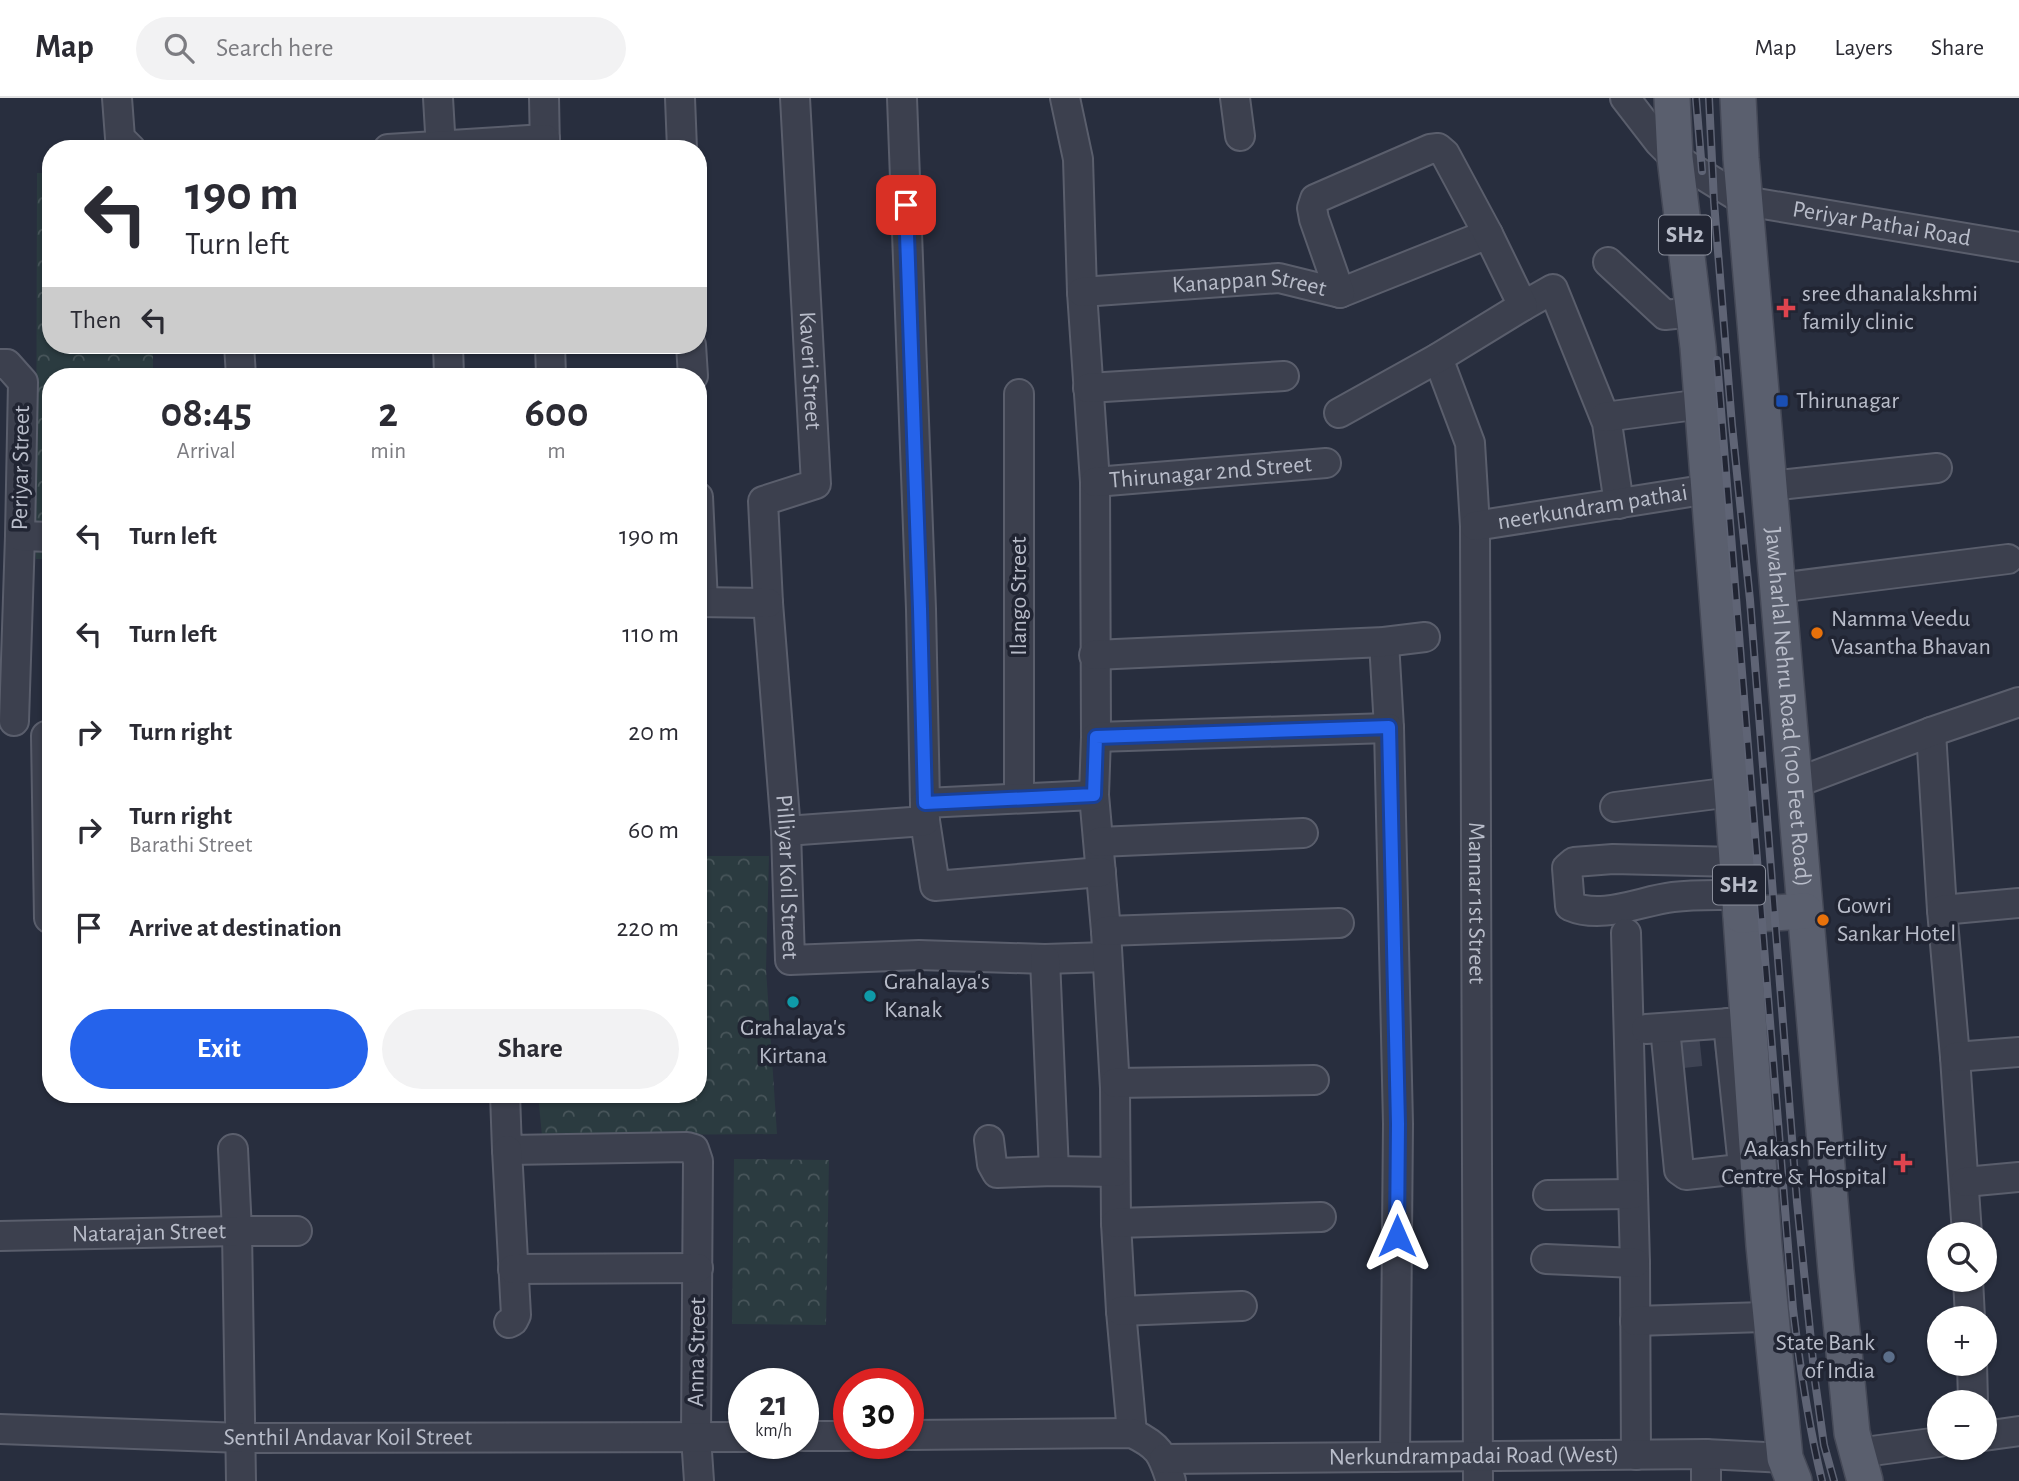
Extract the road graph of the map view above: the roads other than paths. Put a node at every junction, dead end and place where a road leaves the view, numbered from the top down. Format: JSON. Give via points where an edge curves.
{"nodes":[{"id":1,"x":117,"y":98,"type":"edge"},
{"id":2,"x":438,"y":98,"type":"edge"},
{"id":3,"x":544,"y":98,"type":"edge"},
{"id":4,"x":680,"y":98,"type":"edge"},
{"id":5,"x":795,"y":98,"type":"edge"},
{"id":6,"x":902,"y":98,"type":"edge"},
{"id":7,"x":1065,"y":98,"type":"edge"},
{"id":8,"x":1235,"y":98,"type":"edge"},
{"id":9,"x":1625,"y":98,"type":"edge"},
{"id":10,"x":1672,"y":98,"type":"edge"},
{"id":11,"x":1738,"y":98,"type":"edge"},
{"id":12,"x":1240,"y":136,"type":"dead end"},
{"id":13,"x":122,"y":140,"type":"edge"},
{"id":14,"x":441,"y":140,"type":"edge"},
{"id":15,"x":545,"y":140,"type":"edge"},
{"id":16,"x":682,"y":140,"type":"edge"},
{"id":17,"x":1675,"y":158,"type":"junction"},
{"id":18,"x":1745,"y":201,"type":"junction"},
{"id":19,"x":1488,"y":234,"type":"junction"},
{"id":20,"x":2019,"y":247,"type":"edge"},
{"id":21,"x":1608,"y":262,"type":"dead end"},
{"id":22,"x":1082,"y":292,"type":"junction"},
{"id":23,"x":1340,"y":293,"type":"junction"},
{"id":24,"x":1523,"y":306,"type":"junction"},
{"id":25,"x":1694,"y":312,"type":"junction"},
{"id":26,"x":1438,"y":358,"type":"junction"},
{"id":27,"x":0,"y":364,"type":"edge"},
{"id":28,"x":1284,"y":376,"type":"dead end"},
{"id":29,"x":1088,"y":388,"type":"junction"},
{"id":30,"x":1019,"y":394,"type":"dead end"},
{"id":31,"x":1702,"y":404,"type":"junction"},
{"id":32,"x":1339,"y":413,"type":"dead end"},
{"id":33,"x":1605,"y":417,"type":"junction"},
{"id":34,"x":1326,"y":463,"type":"dead end"},
{"id":35,"x":1937,"y":468,"type":"dead end"},
{"id":36,"x":1095,"y":482,"type":"junction"},
{"id":37,"x":1770,"y":486,"type":"junction"},
{"id":38,"x":1709,"y":489,"type":"junction"},
{"id":39,"x":1619,"y":504,"type":"junction"},
{"id":40,"x":1475,"y":526,"type":"junction"},
{"id":41,"x":20,"y":536,"type":"junction"},
{"id":42,"x":42,"y":537,"type":"edge"},
{"id":43,"x":2008,"y":559,"type":"dead end"},
{"id":44,"x":1778,"y":588,"type":"junction"},
{"id":45,"x":707,"y":602,"type":"edge"},
{"id":46,"x":768,"y":603,"type":"junction"},
{"id":47,"x":1424,"y":637,"type":"dead end"},
{"id":48,"x":1384,"y":642,"type":"junction"},
{"id":49,"x":1094,"y":655,"type":"junction"},
{"id":50,"x":2019,"y":702,"type":"edge"},
{"id":51,"x":7,"y":722,"type":"edge"},
{"id":52,"x":1389,"y":727,"type":"junction"},
{"id":53,"x":1931,"y":732,"type":"junction"},
{"id":54,"x":42,"y":734,"type":"edge"},
{"id":55,"x":1096,"y":737,"type":"junction"},
{"id":56,"x":1793,"y":784,"type":"junction"},
{"id":57,"x":1732,"y":792,"type":"junction"},
{"id":58,"x":1094,"y":795,"type":"junction"},
{"id":59,"x":1019,"y":798,"type":"junction"},
{"id":60,"x":1615,"y":807,"type":"dead end"},
{"id":61,"x":925,"y":812,"type":"junction"},
{"id":62,"x":786,"y":831,"type":"junction"},
{"id":63,"x":1303,"y":833,"type":"dead end"},
{"id":64,"x":1099,"y":842,"type":"junction"},
{"id":65,"x":1101,"y":872,"type":"junction"},
{"id":66,"x":1727,"y":886,"type":"junction"},
{"id":67,"x":2019,"y":903,"type":"edge"},
{"id":68,"x":1942,"y":910,"type":"junction"},
{"id":69,"x":1805,"y":911,"type":"junction"},
{"id":70,"x":1339,"y":923,"type":"dead end"},
{"id":71,"x":1626,"y":933,"type":"dead end"},
{"id":72,"x":1106,"y":944,"type":"junction"},
{"id":73,"x":1045,"y":959,"type":"junction"},
{"id":74,"x":1629,"y":1031,"type":"junction"},
{"id":75,"x":1736,"y":1038,"type":"junction"},
{"id":76,"x":1668,"y":1046,"type":"junction"},
{"id":77,"x":2019,"y":1052,"type":"edge"},
{"id":78,"x":1955,"y":1057,"type":"junction"},
{"id":79,"x":1314,"y":1080,"type":"dead end"},
{"id":80,"x":1115,"y":1083,"type":"junction"},
{"id":81,"x":505,"y":1103,"type":"edge"},
{"id":82,"x":989,"y":1140,"type":"dead end"},
{"id":83,"x":233,"y":1149,"type":"dead end"},
{"id":84,"x":507,"y":1150,"type":"junction"},
{"id":85,"x":1054,"y":1171,"type":"junction"},
{"id":86,"x":1115,"y":1172,"type":"junction"},
{"id":87,"x":2019,"y":1177,"type":"edge"},
{"id":88,"x":1965,"y":1182,"type":"junction"},
{"id":89,"x":1633,"y":1194,"type":"junction"},
{"id":90,"x":1548,"y":1195,"type":"dead end"},
{"id":91,"x":1321,"y":1217,"type":"dead end"},
{"id":92,"x":1967,"y":1222,"type":"edge"},
{"id":93,"x":1116,"y":1223,"type":"junction"},
{"id":94,"x":237,"y":1231,"type":"junction"},
{"id":95,"x":296,"y":1231,"type":"dead end"},
{"id":96,"x":0,"y":1236,"type":"edge"},
{"id":97,"x":1546,"y":1259,"type":"dead end"},
{"id":98,"x":1635,"y":1263,"type":"junction"},
{"id":99,"x":698,"y":1268,"type":"junction"},
{"id":100,"x":513,"y":1269,"type":"junction"},
{"id":101,"x":1242,"y":1306,"type":"dead end"},
{"id":102,"x":1121,"y":1311,"type":"junction"},
{"id":103,"x":1770,"y":1320,"type":"junction"},
{"id":104,"x":1635,"y":1321,"type":"junction"},
{"id":105,"x":509,"y":1323,"type":"dead end"},
{"id":106,"x":0,"y":1429,"type":"edge"},
{"id":107,"x":2019,"y":1431,"type":"edge"},
{"id":108,"x":1132,"y":1433,"type":"junction"},
{"id":109,"x":1997,"y":1434,"type":"edge"},
{"id":110,"x":924,"y":1435,"type":"edge"},
{"id":111,"x":696,"y":1437,"type":"junction"},
{"id":112,"x":728,"y":1437,"type":"edge"},
{"id":113,"x":242,"y":1438,"type":"junction"},
{"id":114,"x":1927,"y":1446,"type":"edge"},
{"id":115,"x":1636,"y":1455,"type":"junction"},
{"id":116,"x":1395,"y":1457,"type":"junction"},
{"id":117,"x":1861,"y":1467,"type":"edge"},
{"id":118,"x":1706,"y":1468,"type":"edge"},
{"id":119,"x":1344,"y":1469,"type":"edge"},
{"id":120,"x":1478,"y":1469,"type":"edge"},
{"id":121,"x":1168,"y":1470,"type":"edge"},
{"id":122,"x":1789,"y":1470,"type":"edge"},
{"id":123,"x":241,"y":1481,"type":"edge"},
{"id":124,"x":699,"y":1481,"type":"edge"}],
"edges":[{"from":1,"to":13,"type":"street"},
{"from":2,"to":14,"type":"street"},
{"from":3,"to":15,"type":"street"},
{"from":4,"to":16,"type":"street"},
{"from":5,"to":46,"type":"street","name":"Kaveri Street","via":[[816,484],[763,501]]},
{"from":6,"to":61,"type":"street"},
{"from":7,"to":22,"type":"street","via":[[1077,159]]},
{"from":8,"to":12,"type":"street"},
{"from":9,"to":17,"type":"street"},
{"from":10,"to":17,"type":"main road","number":"SH2"},
{"from":11,"to":18,"type":"main road","name":"Jawaharlal Nehru Road (100 Feet Road)","number":"SH2"},
{"from":17,"to":18,"type":"street"},
{"from":17,"to":25,"type":"main road","number":"SH2"},
{"from":18,"to":20,"type":"street","name":"Periyar Pathai Road"},
{"from":18,"to":37,"type":"main road","name":"Jawaharlal Nehru Road (100 Feet Road)","number":"SH2"},
{"from":19,"to":23,"type":"street","name":"Kanappan Street"},
{"from":19,"to":23,"type":"street","via":[[1445,154],[1430,149],[1315,199],[1314,219]]},
{"from":19,"to":24,"type":"street"},
{"from":21,"to":25,"type":"street","via":[[1665,315]]},
{"from":22,"to":23,"type":"street","name":"Kanappan Street","via":[[1279,278]]},
{"from":22,"to":29,"type":"street"},
{"from":24,"to":26,"type":"street"},
{"from":24,"to":33,"type":"street","via":[[1553,289]]},
{"from":25,"to":31,"type":"main road","number":"SH2"},
{"from":26,"to":32,"type":"street"},
{"from":26,"to":40,"type":"street","name":"Mannar 1st Street","via":[[1471,443]]},
{"from":27,"to":41,"type":"street","name":"Periyar Street","via":[[7,364],[23,382]]},
{"from":28,"to":29,"type":"street"},
{"from":29,"to":36,"type":"street"},
{"from":30,"to":59,"type":"street","name":"Ilango Street"},
{"from":31,"to":33,"type":"street"},
{"from":31,"to":38,"type":"main road","number":"SH2"},
{"from":33,"to":39,"type":"street"},
{"from":34,"to":36,"type":"street","name":"Thirunagar 2nd Street"},
{"from":35,"to":37,"type":"street"},
{"from":36,"to":49,"type":"street"},
{"from":37,"to":44,"type":"main road","name":"Jawaharlal Nehru Road (100 Feet Road)","number":"SH2"},
{"from":38,"to":39,"type":"street","name":"neerkundram pathai"},
{"from":38,"to":57,"type":"main road","number":"SH2"},
{"from":39,"to":40,"type":"street","name":"neerkundram pathai"},
{"from":40,"to":120,"type":"street","name":"Mannar 1st Street"},
{"from":41,"to":42,"type":"street"},
{"from":41,"to":51,"type":"street","name":"Periyar Street"},
{"from":43,"to":44,"type":"street"},
{"from":44,"to":56,"type":"main road","name":"Jawaharlal Nehru Road (100 Feet Road)","number":"SH2"},
{"from":45,"to":46,"type":"street"},
{"from":46,"to":62,"type":"street","name":"Pilliyar Koil Street"},
{"from":47,"to":48,"type":"street"},
{"from":48,"to":49,"type":"street"},
{"from":48,"to":52,"type":"street"},
{"from":49,"to":55,"type":"street"},
{"from":50,"to":53,"type":"street"},
{"from":51,"to":54,"type":"street"},
{"from":52,"to":55,"type":"street"},
{"from":52,"to":116,"type":"street","via":[[1398,1124]]},
{"from":53,"to":56,"type":"street"},
{"from":53,"to":68,"type":"street"},
{"from":55,"to":58,"type":"street"},
{"from":56,"to":69,"type":"main road","name":"Jawaharlal Nehru Road (100 Feet Road)","number":"SH2"},
{"from":57,"to":60,"type":"street"},
{"from":57,"to":66,"type":"main road","number":"SH2"},
{"from":58,"to":59,"type":"street"},
{"from":58,"to":64,"type":"street"},
{"from":59,"to":61,"type":"street"},
{"from":61,"to":62,"type":"street"},
{"from":61,"to":65,"type":"street","via":[[935,886]]},
{"from":62,"to":73,"type":"street","name":"Pilliyar Koil Street","via":[[790,960],[919,955]]},
{"from":63,"to":64,"type":"street"},
{"from":64,"to":65,"type":"street"},
{"from":65,"to":72,"type":"street"},
{"from":66,"to":69,"type":"main road"},
{"from":66,"to":75,"type":"main road","number":"SH2"},
{"from":67,"to":68,"type":"street"},
{"from":68,"to":78,"type":"street"},
{"from":69,"to":117,"type":"main road","name":"Jawaharlal Nehru Road (100 Feet Road)","number":"SH2","via":[[1850,1419]]},
{"from":70,"to":72,"type":"street","name":"Pilliyar Koil Street"},
{"from":71,"to":74,"type":"street"},
{"from":72,"to":73,"type":"street","name":"Pilliyar Koil Street"},
{"from":72,"to":80,"type":"street"},
{"from":73,"to":85,"type":"street"},
{"from":74,"to":76,"type":"street"},
{"from":74,"to":89,"type":"street"},
{"from":75,"to":76,"type":"street"},
{"from":75,"to":76,"type":"street","via":[[1740,1169],[1686,1175],[1679,1170]]},
{"from":75,"to":103,"type":"main road","number":"SH2"},
{"from":77,"to":78,"type":"street"},
{"from":78,"to":88,"type":"street"},
{"from":79,"to":80,"type":"street"},
{"from":80,"to":86,"type":"street"},
{"from":81,"to":84,"type":"street"},
{"from":82,"to":85,"type":"street","via":[[997,1173]]},
{"from":83,"to":94,"type":"street"},
{"from":84,"to":99,"type":"street","name":"Anna Street","via":[[694,1149],[698,1161]]},
{"from":84,"to":100,"type":"street"},
{"from":85,"to":86,"type":"street"},
{"from":86,"to":93,"type":"street"},
{"from":87,"to":88,"type":"street"},
{"from":88,"to":92,"type":"street"},
{"from":89,"to":90,"type":"street"},
{"from":89,"to":98,"type":"street"},
{"from":91,"to":93,"type":"street"},
{"from":93,"to":102,"type":"street"},
{"from":94,"to":95,"type":"street","name":"Natarajan Street"},
{"from":94,"to":96,"type":"street","name":"Natarajan Street"},
{"from":94,"to":113,"type":"street"},
{"from":97,"to":98,"type":"street"},
{"from":98,"to":104,"type":"street"},
{"from":99,"to":100,"type":"street"},
{"from":99,"to":111,"type":"street","name":"Anna Street"},
{"from":100,"to":105,"type":"street","via":[[516,1315]]},
{"from":101,"to":102,"type":"street"},
{"from":102,"to":108,"type":"street"},
{"from":103,"to":104,"type":"street"},
{"from":103,"to":122,"type":"main road","number":"SH2"},
{"from":104,"to":115,"type":"street"},
{"from":106,"to":113,"type":"street","name":"Senthil Andavar Koil Street"},
{"from":107,"to":109,"type":"street"},
{"from":108,"to":110,"type":"street"},
{"from":108,"to":121,"type":"street","via":[[1152,1442]]},
{"from":111,"to":112,"type":"street","name":"Senthil Andavar Koil Street"},
{"from":111,"to":113,"type":"street","name":"Senthil Andavar Koil Street"},
{"from":111,"to":124,"type":"street","name":"Anna Street"},
{"from":113,"to":123,"type":"street"},
{"from":114,"to":117,"type":"street"},
{"from":115,"to":118,"type":"street","name":"Nerkundrampadai Road (West)"},
{"from":115,"to":120,"type":"street","name":"Nerkundrampadai Road (West)"},
{"from":116,"to":119,"type":"street","name":"Nerkundrampadai Road (West)"},
{"from":116,"to":120,"type":"street","name":"Nerkundrampadai Road (West)"},
{"from":118,"to":122,"type":"street","name":"Nerkundrampadai Road (West)"},
{"from":119,"to":121,"type":"street","name":"Nerkundrampadai Road (West)"}]}
